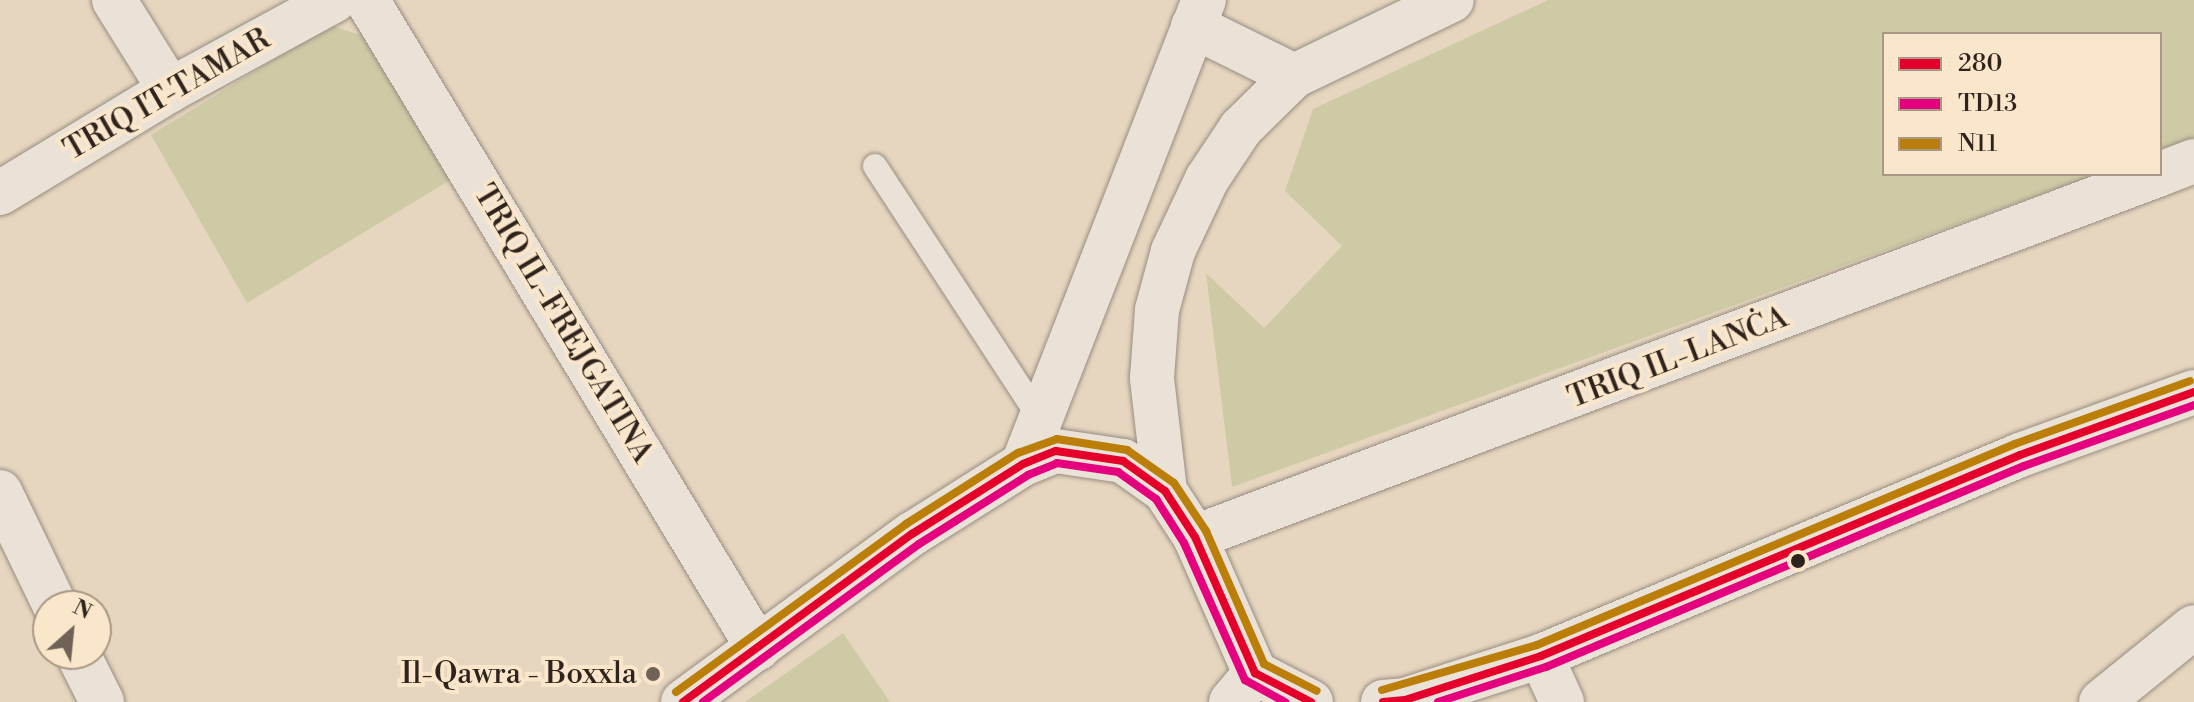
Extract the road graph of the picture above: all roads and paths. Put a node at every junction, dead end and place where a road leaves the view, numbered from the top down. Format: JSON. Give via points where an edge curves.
{"nodes":[{"id":1,"x":114,"y":0,"type":"edge"},
{"id":2,"x":335,"y":0,"type":"edge"},
{"id":3,"x":367,"y":0,"type":"edge"},
{"id":4,"x":1452,"y":0,"type":"edge"},
{"id":5,"x":1199,"y":13,"type":"edge"},
{"id":6,"x":1294,"y":76,"type":"junction"},
{"id":7,"x":170,"y":90,"type":"junction"},
{"id":8,"x":2194,"y":161,"type":"edge"},
{"id":9,"x":875,"y":166,"type":"dead end"},
{"id":10,"x":2162,"y":173,"type":"edge"},
{"id":11,"x":2155,"y":176,"type":"edge"},
{"id":12,"x":0,"y":193,"type":"edge"},
{"id":13,"x":2194,"y":392,"type":"edge"},
{"id":14,"x":1040,"y":418,"type":"junction"},
{"id":15,"x":1023,"y":464,"type":"junction"},
{"id":16,"x":1165,"y":491,"type":"junction"},
{"id":17,"x":0,"y":492,"type":"edge"},
{"id":18,"x":1195,"y":537,"type":"junction"},
{"id":19,"x":47,"y":590,"type":"edge"},
{"id":20,"x":2194,"y":627,"type":"edge"},
{"id":21,"x":758,"y":648,"type":"junction"},
{"id":22,"x":1541,"y":656,"type":"junction"},
{"id":23,"x":86,"y":670,"type":"edge"},
{"id":24,"x":1243,"y":688,"type":"edge"},
{"id":25,"x":102,"y":702,"type":"edge"},
{"id":26,"x":683,"y":702,"type":"edge"},
{"id":27,"x":1311,"y":702,"type":"edge"},
{"id":28,"x":1383,"y":702,"type":"edge"},
{"id":29,"x":1562,"y":702,"type":"edge"},
{"id":30,"x":2101,"y":702,"type":"edge"}],
"edges":[{"from":1,"to":7,"type":"street"},
{"from":2,"to":7,"type":"street","name":"TRIQ IT-TAMAR"},
{"from":3,"to":21,"type":"street","name":"TRIQ IL-FREJGATINA"},
{"from":4,"to":6,"type":"street"},
{"from":5,"to":6,"type":"street"},
{"from":5,"to":14,"type":"street"},
{"from":6,"to":16,"type":"street","via":[[1241,128],[1207,179],[1173,251],[1157,310],[1152,378]]},
{"from":7,"to":12,"type":"street","name":"TRIQ IT-TAMAR"},
{"from":8,"to":10,"type":"street","name":"TRIQ IL-LANĊA"},
{"from":9,"to":14,"type":"lane"},
{"from":11,"to":18,"type":"street","name":"TRIQ IL-LANĊA"},
{"from":13,"to":22,"type":"street","via":[[2020,455]]},
{"from":14,"to":15,"type":"street"},
{"from":15,"to":16,"type":"street","via":[[1056,451],[1123,461]]},
{"from":15,"to":21,"type":"street","via":[[912,534]]},
{"from":16,"to":18,"type":"street"},
{"from":17,"to":19,"type":"street"},
{"from":18,"to":24,"type":"street"},
{"from":20,"to":30,"type":"street"},
{"from":21,"to":26,"type":"street"},
{"from":22,"to":28,"type":"street","via":[[1405,700]]},
{"from":22,"to":29,"type":"street"},
{"from":23,"to":25,"type":"street"},
{"from":24,"to":27,"type":"street"}]}
